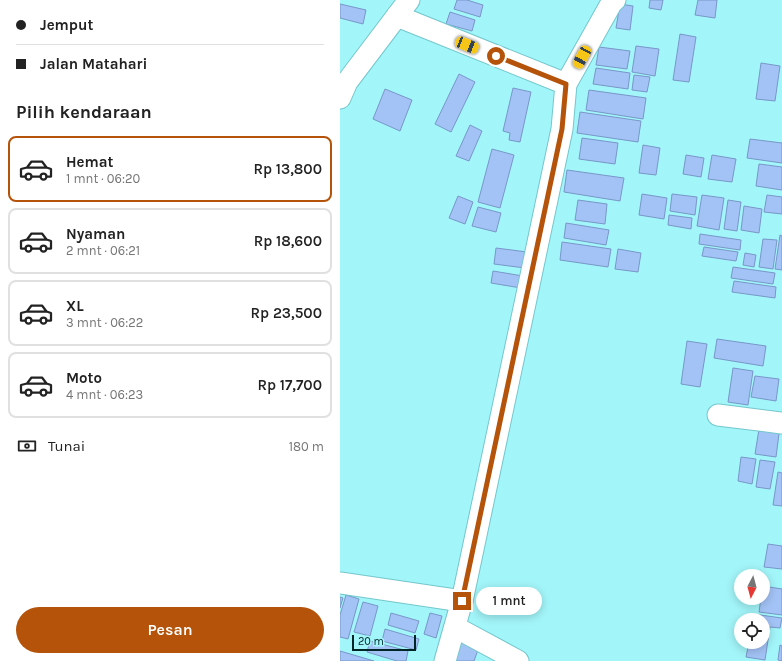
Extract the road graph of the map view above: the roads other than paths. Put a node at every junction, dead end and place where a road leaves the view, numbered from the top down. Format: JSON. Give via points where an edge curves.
{"nodes":[{"id":1,"x":409,"y":0,"type":"edge"},
{"id":2,"x":615,"y":0,"type":"edge"},
{"id":3,"x":397,"y":16,"type":"junction"},
{"id":4,"x":566,"y":84,"type":"junction"},
{"id":5,"x":342,"y":87,"type":"edge"},
{"id":6,"x":718,"y":415,"type":"dead end"},
{"id":7,"x":782,"y":423,"type":"edge"},
{"id":8,"x":340,"y":583,"type":"edge"},
{"id":9,"x":462,"y":601,"type":"junction"},
{"id":10,"x":455,"y":627,"type":"junction"},
{"id":11,"x":445,"y":661,"type":"edge"},
{"id":12,"x":518,"y":661,"type":"edge"}],
"edges":[{"from":1,"to":3,"type":"street"},
{"from":2,"to":4,"type":"street"},
{"from":3,"to":4,"type":"street"},
{"from":3,"to":5,"type":"street"},
{"from":4,"to":9,"type":"street","via":[[562,129]]},
{"from":6,"to":7,"type":"street"},
{"from":8,"to":9,"type":"street"},
{"from":9,"to":10,"type":"street"},
{"from":10,"to":11,"type":"street"},
{"from":10,"to":12,"type":"street"}]}
